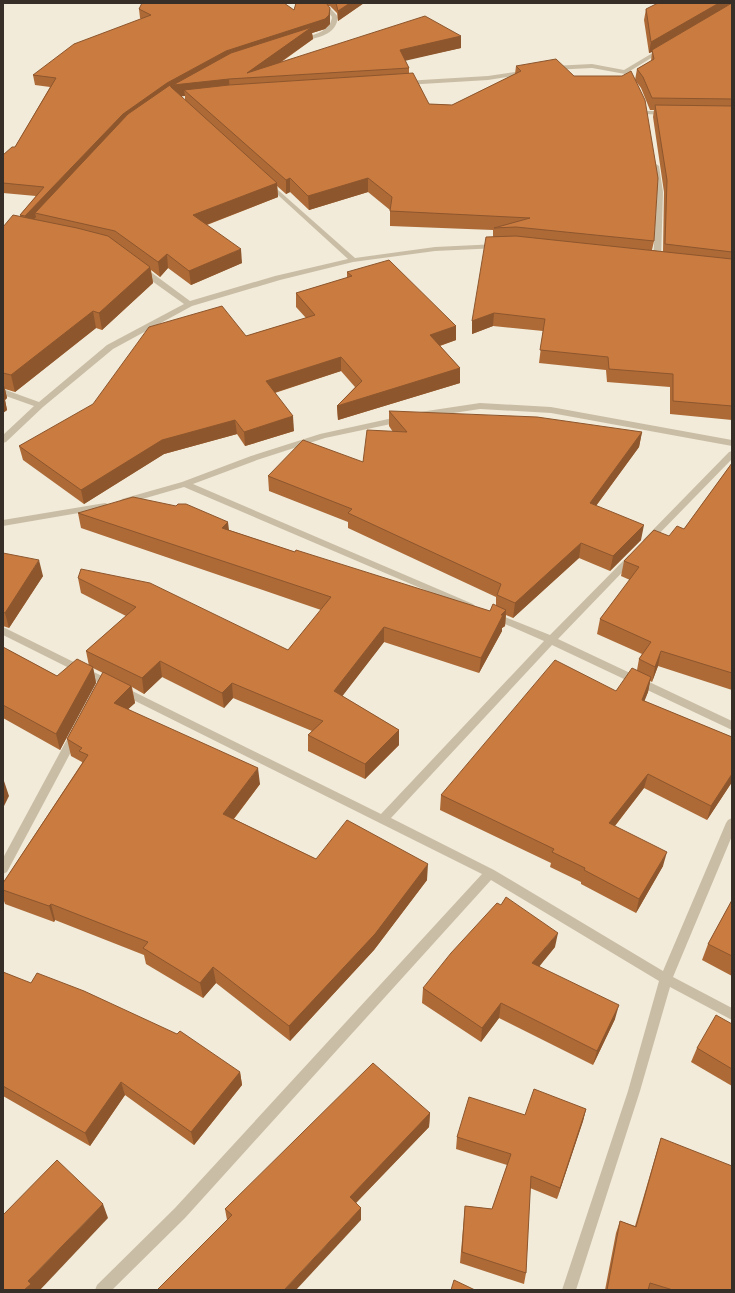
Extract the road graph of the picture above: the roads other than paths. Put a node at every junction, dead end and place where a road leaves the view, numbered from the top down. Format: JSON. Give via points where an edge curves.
{"nodes":[{"id":1,"x":311,"y":3,"type":"edge"},
{"id":2,"x":296,"y":43,"type":"edge"},
{"id":3,"x":670,"y":45,"type":"edge"},
{"id":4,"x":542,"y":69,"type":"edge"},
{"id":5,"x":534,"y":71,"type":"edge"},
{"id":6,"x":400,"y":84,"type":"edge"},
{"id":7,"x":676,"y":113,"type":"edge"},
{"id":8,"x":648,"y":121,"type":"edge"},
{"id":9,"x":655,"y":160,"type":"edge"},
{"id":10,"x":265,"y":181,"type":"edge"},
{"id":11,"x":508,"y":246,"type":"edge"},
{"id":12,"x":353,"y":260,"type":"junction"},
{"id":13,"x":657,"y":260,"type":"edge"},
{"id":14,"x":133,"y":263,"type":"edge"},
{"id":15,"x":189,"y":304,"type":"junction"},
{"id":16,"x":3,"y":392,"type":"edge"},
{"id":17,"x":40,"y":405,"type":"junction"},
{"id":18,"x":3,"y":440,"type":"edge"},
{"id":19,"x":732,"y":443,"type":"edge"},
{"id":20,"x":732,"y":454,"type":"edge"},
{"id":21,"x":185,"y":484,"type":"junction"},
{"id":22,"x":3,"y":523,"type":"edge"},
{"id":23,"x":3,"y":631,"type":"edge"},
{"id":24,"x":551,"y":640,"type":"junction"},
{"id":25,"x":82,"y":722,"type":"edge"},
{"id":26,"x":732,"y":726,"type":"edge"},
{"id":27,"x":383,"y":819,"type":"junction"},
{"id":28,"x":732,"y":823,"type":"edge"},
{"id":29,"x":3,"y":869,"type":"edge"},
{"id":30,"x":490,"y":873,"type":"junction"},
{"id":31,"x":666,"y":979,"type":"junction"},
{"id":32,"x":732,"y":1014,"type":"edge"},
{"id":33,"x":102,"y":1290,"type":"edge"},
{"id":34,"x":569,"y":1290,"type":"edge"}],
"edges":[{"from":1,"to":2,"type":"street","via":[[328,8],[335,17],[334,25]]},
{"from":3,"to":4,"type":"street","via":[[627,75],[592,66]]},
{"from":5,"to":6,"type":"street","via":[[488,78]]},
{"from":7,"to":8,"type":"street","via":[[646,110]]},
{"from":9,"to":13,"type":"street","via":[[660,192]]},
{"from":10,"to":12,"type":"street"},
{"from":11,"to":12,"type":"street","via":[[435,249]]},
{"from":12,"to":15,"type":"street","via":[[278,278]]},
{"from":14,"to":15,"type":"street"},
{"from":15,"to":17,"type":"street","via":[[110,347]]},
{"from":16,"to":17,"type":"street"},
{"from":17,"to":18,"type":"street"},
{"from":19,"to":21,"type":"street","via":[[551,410],[480,406],[430,413],[323,436]]},
{"from":20,"to":24,"type":"street"},
{"from":21,"to":22,"type":"street","via":[[106,506]]},
{"from":21,"to":24,"type":"street"},
{"from":23,"to":27,"type":"street","via":[[102,684]]},
{"from":24,"to":26,"type":"street"},
{"from":24,"to":27,"type":"street"},
{"from":25,"to":29,"type":"street"},
{"from":27,"to":30,"type":"street"},
{"from":28,"to":31,"type":"street"},
{"from":30,"to":31,"type":"street"},
{"from":30,"to":33,"type":"street","via":[[185,1208]]},
{"from":31,"to":32,"type":"street"},
{"from":31,"to":34,"type":"street","via":[[634,1091]]}]}
